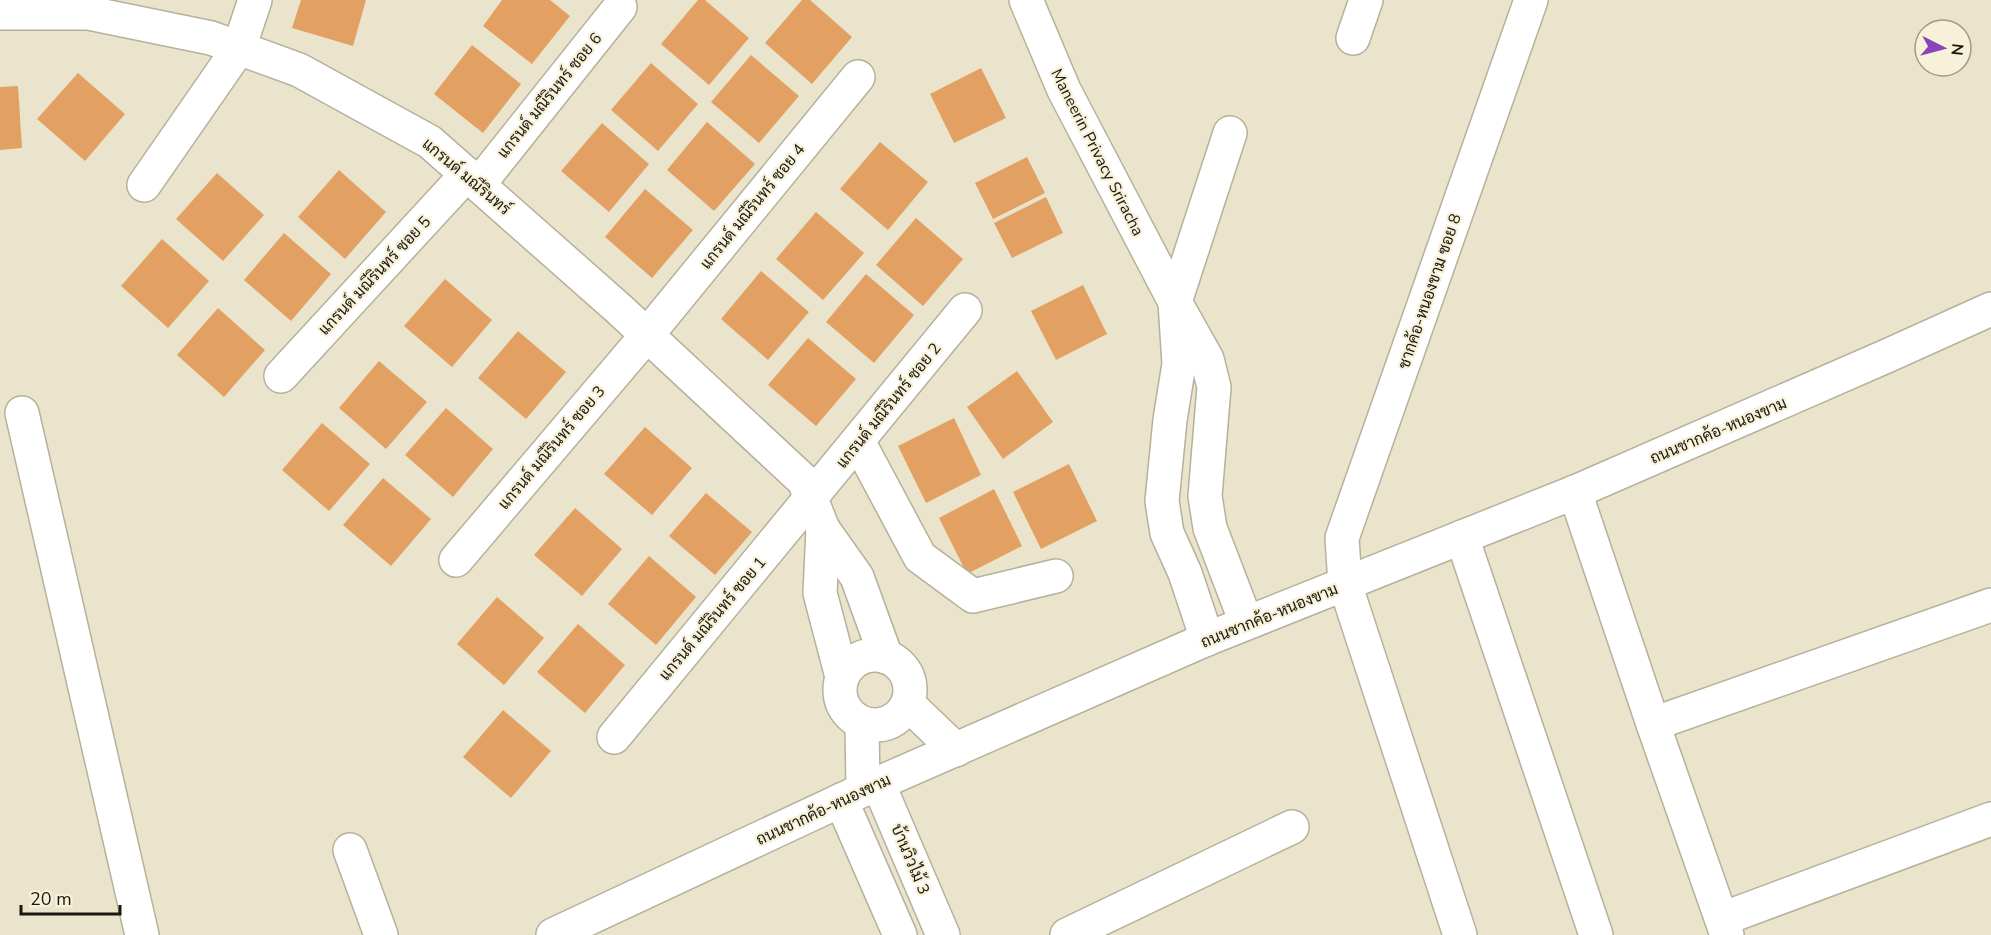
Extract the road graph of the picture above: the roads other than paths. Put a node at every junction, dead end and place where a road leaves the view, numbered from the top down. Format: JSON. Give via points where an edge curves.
{"nodes":[{"id":1,"x":255,"y":0,"type":"edge"},
{"id":2,"x":1026,"y":0,"type":"edge"},
{"id":3,"x":1366,"y":0,"type":"edge"},
{"id":4,"x":1531,"y":0,"type":"edge"},
{"id":5,"x":620,"y":7,"type":"dead end"},
{"id":6,"x":0,"y":13,"type":"edge"},
{"id":7,"x":1353,"y":38,"type":"dead end"},
{"id":8,"x":239,"y":48,"type":"junction"},
{"id":9,"x":858,"y":77,"type":"dead end"},
{"id":10,"x":1230,"y":133,"type":"dead end"},
{"id":11,"x":473,"y":179,"type":"junction"},
{"id":12,"x":144,"y":185,"type":"dead end"},
{"id":13,"x":1175,"y":302,"type":"junction"},
{"id":14,"x":1991,"y":309,"type":"edge"},
{"id":15,"x":965,"y":310,"type":"dead end"},
{"id":16,"x":647,"y":334,"type":"junction"},
{"id":17,"x":281,"y":376,"type":"dead end"},
{"id":18,"x":22,"y":412,"type":"dead end"},
{"id":19,"x":858,"y":441,"type":"junction"},
{"id":20,"x":1575,"y":492,"type":"junction"},
{"id":21,"x":810,"y":500,"type":"junction"},
{"id":22,"x":823,"y":530,"type":"junction"},
{"id":23,"x":1462,"y":537,"type":"junction"},
{"id":24,"x":456,"y":560,"type":"dead end"},
{"id":25,"x":1056,"y":576,"type":"dead end"},
{"id":26,"x":1345,"y":584,"type":"junction"},
{"id":27,"x":1991,"y":605,"type":"edge"},
{"id":28,"x":1246,"y":622,"type":"junction"},
{"id":29,"x":1207,"y":639,"type":"junction"},
{"id":30,"x":886,"y":657,"type":"junction"},
{"id":31,"x":842,"y":677,"type":"junction"},
{"id":32,"x":908,"y":704,"type":"junction"},
{"id":33,"x":862,"y":723,"type":"junction"},
{"id":34,"x":1653,"y":724,"type":"junction"},
{"id":35,"x":614,"y":737,"type":"dead end"},
{"id":36,"x":956,"y":750,"type":"junction"},
{"id":37,"x":861,"y":791,"type":"junction"},
{"id":38,"x":1991,"y":819,"type":"edge"},
{"id":39,"x":1292,"y":827,"type":"dead end"},
{"id":40,"x":350,"y":850,"type":"dead end"},
{"id":41,"x":1725,"y":927,"type":"edge"},
{"id":42,"x":142,"y":935,"type":"edge"},
{"id":43,"x":381,"y":935,"type":"edge"},
{"id":44,"x":553,"y":935,"type":"edge"},
{"id":45,"x":900,"y":935,"type":"edge"},
{"id":46,"x":944,"y":935,"type":"edge"},
{"id":47,"x":1067,"y":935,"type":"edge"},
{"id":48,"x":1460,"y":935,"type":"edge"},
{"id":49,"x":1596,"y":935,"type":"edge"}],
"edges":[{"from":1,"to":8,"type":"street"},
{"from":2,"to":13,"type":"street","name":"Maneerin Privacy Sriracha","via":[[1064,90]]},
{"from":3,"to":7,"type":"street"},
{"from":4,"to":26,"type":"street","name":"ชากค้อ-หนองขาม ซอย 8","via":[[1342,538]]},
{"from":5,"to":11,"type":"street","name":"แกรนด์ มณีรินทร์ ซอย 6"},
{"from":6,"to":8,"type":"street","name":"แกรนด์ มณีรินทร์","via":[[89,13],[211,38]]},
{"from":8,"to":11,"type":"street","name":"แกรนด์ มณีรินทร์","via":[[299,70],[430,142]]},
{"from":8,"to":12,"type":"street"},
{"from":9,"to":16,"type":"street","name":"แกรนด์ มณีรินทร์ ซอย 4"},
{"from":10,"to":13,"type":"street"},
{"from":11,"to":16,"type":"street","name":"แกรนด์ มณีรินทร์"},
{"from":11,"to":17,"type":"street","name":"แกรนด์ มณีรินทร์ ซอย 5"},
{"from":13,"to":28,"type":"street","name":"Maneerin Privacy Sriracha","via":[[1207,359],[1214,387],[1205,496],[1210,528]]},
{"from":13,"to":29,"type":"street","name":"Maneerin Privacy Sriracha","via":[[1179,364],[1162,501],[1167,533]]},
{"from":14,"to":20,"type":"street","name":"ถนนชากค้อ-หนองขาม"},
{"from":15,"to":19,"type":"street","name":"แกรนด์ มณีรินทร์ ซอย 2"},
{"from":16,"to":21,"type":"street","name":"แกรนด์ มณีรินทร์","via":[[804,481]]},
{"from":16,"to":24,"type":"street","name":"แกรนด์ มณีรินทร์ ซอย 3"},
{"from":18,"to":42,"type":"street"},
{"from":19,"to":21,"type":"street","name":"แกรนด์ มณีรินทร์ ซอย 2"},
{"from":19,"to":25,"type":"street","via":[[920,557],[973,596]]},
{"from":20,"to":23,"type":"street","name":"ถนนชากค้อ-หนองขาม"},
{"from":20,"to":34,"type":"street"},
{"from":21,"to":22,"type":"street","name":"แกรนด์ มณีรินทร์"},
{"from":21,"to":35,"type":"street","name":"แกรนด์ มณีรินทร์ ซอย 1"},
{"from":22,"to":30,"type":"street","name":"แกรนด์ มณีรินทร์","via":[[857,577]]},
{"from":22,"to":31,"type":"street","name":"แกรนด์ มณีรินทร์","via":[[820,593]]},
{"from":23,"to":26,"type":"street","name":"ถนนชากค้อ-หนองขาม"},
{"from":23,"to":49,"type":"street"},
{"from":26,"to":28,"type":"street","name":"ถนนชากค้อ-หนองขาม"},
{"from":26,"to":48,"type":"street","name":"ชากค้อ-หนองขาม ซอย 8"},
{"from":27,"to":34,"type":"street"},
{"from":28,"to":29,"type":"street","name":"ถนนชากค้อ-หนองขาม"},
{"from":29,"to":36,"type":"street","name":"ถนนชากค้อ-หนองขาม"},
{"from":30,"to":31,"type":"street","via":[[870,655],[853,662]]},
{"from":30,"to":32,"type":"street","via":[[903,668],[910,686]]},
{"from":31,"to":33,"type":"street","via":[[840,695],[847,712]]},
{"from":32,"to":33,"type":"street","via":[[897,718],[879,725]]},
{"from":32,"to":36,"type":"street"},
{"from":33,"to":37,"type":"street"},
{"from":34,"to":41,"type":"street"},
{"from":36,"to":37,"type":"street","name":"ถนนชากค้อ-หนองขาม"},
{"from":37,"to":44,"type":"street","name":"ถนนชากค้อ-หนองขาม"},
{"from":37,"to":45,"type":"street"},
{"from":37,"to":46,"type":"street","name":"บ้านวิวไม้ 3"},
{"from":38,"to":41,"type":"street"},
{"from":39,"to":47,"type":"street"},
{"from":40,"to":43,"type":"street"}]}
